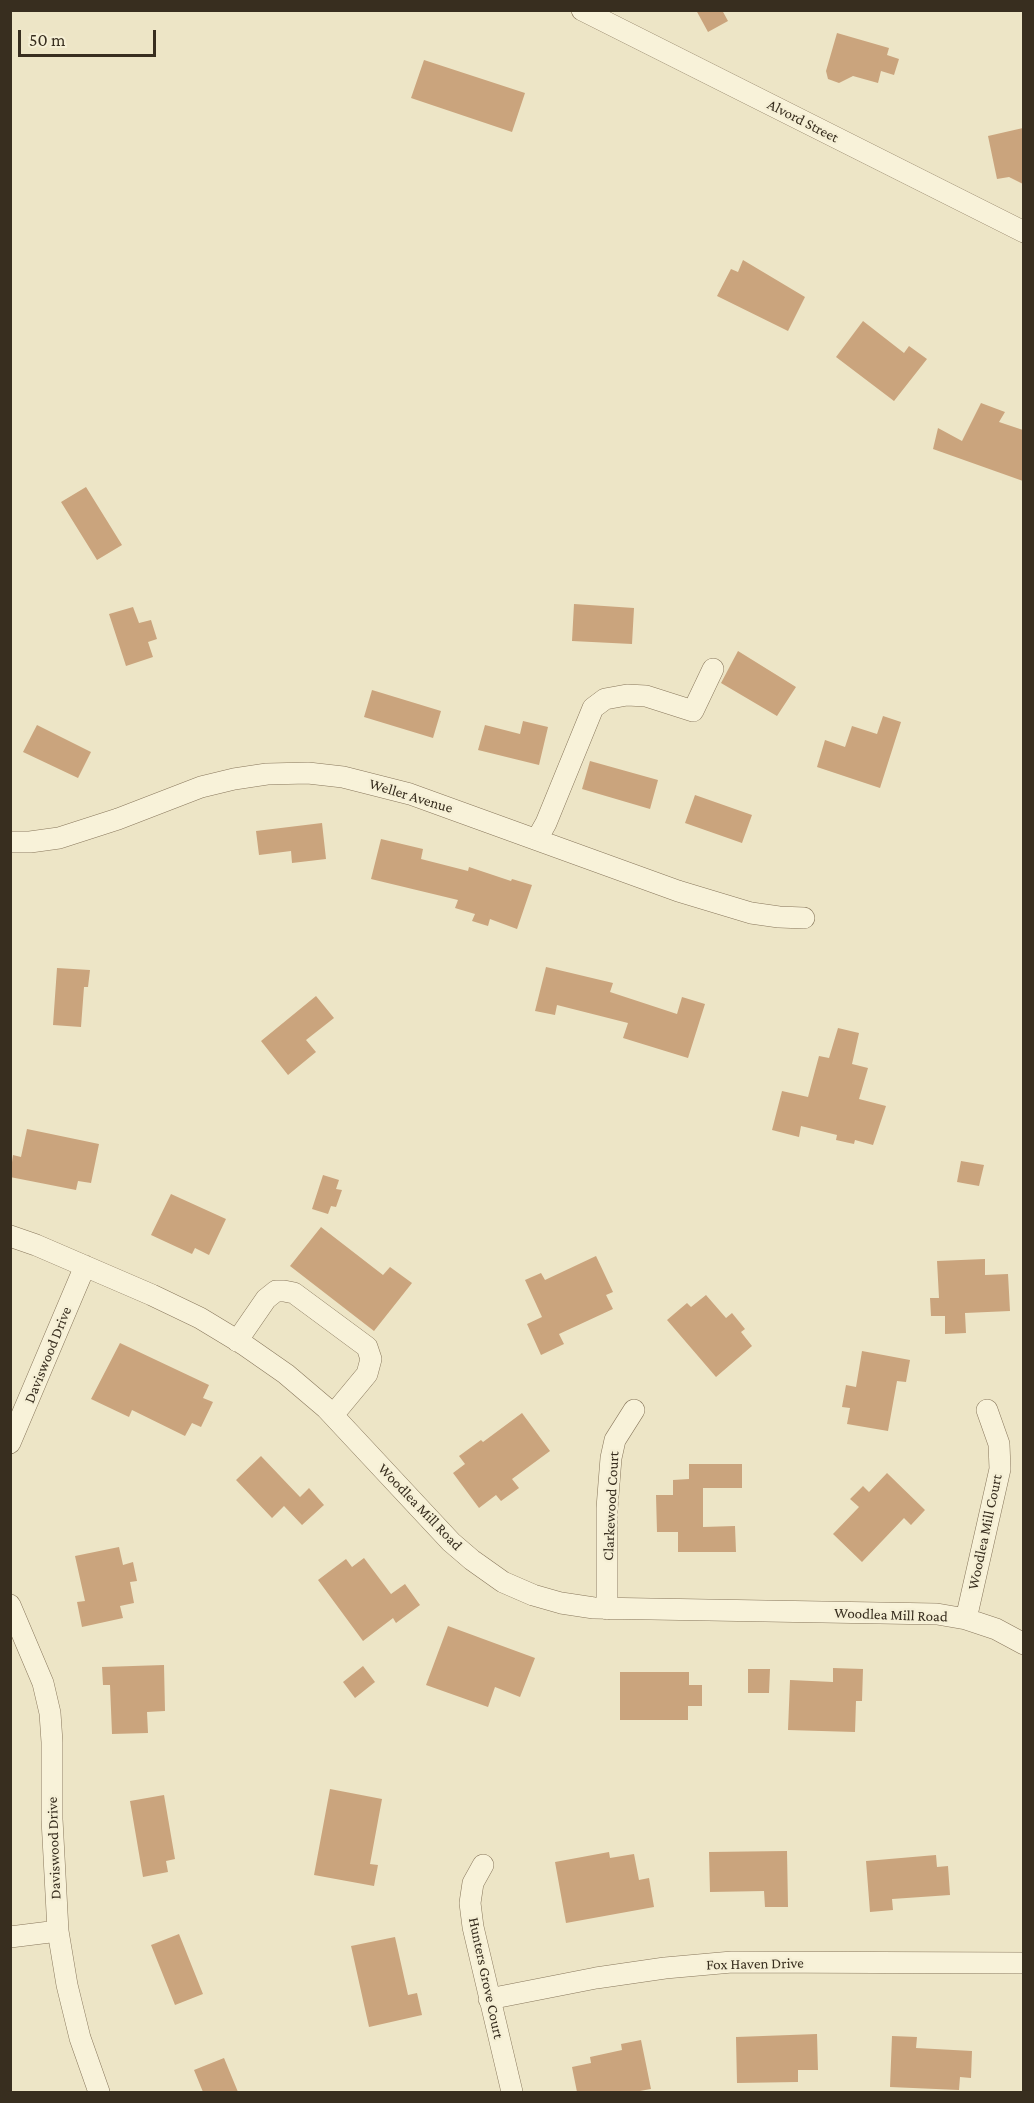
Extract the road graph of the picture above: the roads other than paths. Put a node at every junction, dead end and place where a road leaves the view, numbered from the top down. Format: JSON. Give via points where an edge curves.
{"nodes":[{"id":1,"x":582,"y":10,"type":"edge"},
{"id":2,"x":1023,"y":232,"type":"edge"},
{"id":3,"x":713,"y":669,"type":"dead end"},
{"id":4,"x":537,"y":840,"type":"junction"},
{"id":5,"x":10,"y":842,"type":"edge"},
{"id":6,"x":804,"y":918,"type":"dead end"},
{"id":7,"x":10,"y":1236,"type":"edge"},
{"id":8,"x":85,"y":1266,"type":"junction"},
{"id":9,"x":237,"y":1341,"type":"junction"},
{"id":10,"x":634,"y":1410,"type":"dead end"},
{"id":11,"x":987,"y":1410,"type":"dead end"},
{"id":12,"x":333,"y":1415,"type":"junction"},
{"id":13,"x":10,"y":1443,"type":"edge"},
{"id":14,"x":10,"y":1605,"type":"edge"},
{"id":15,"x":607,"y":1609,"type":"junction"},
{"id":16,"x":966,"y":1619,"type":"junction"},
{"id":17,"x":1023,"y":1644,"type":"edge"},
{"id":18,"x":483,"y":1865,"type":"dead end"},
{"id":19,"x":58,"y":1931,"type":"junction"},
{"id":20,"x":10,"y":1937,"type":"edge"},
{"id":21,"x":1023,"y":1963,"type":"edge"},
{"id":22,"x":489,"y":1999,"type":"junction"},
{"id":23,"x":99,"y":2092,"type":"edge"},
{"id":24,"x":512,"y":2092,"type":"edge"}],
"edges":[{"from":1,"to":2,"type":"street","name":"Alvord Street"},
{"from":3,"to":4,"type":"street","via":[[693,711],[646,696],[627,695],[605,699],[593,708]]},
{"from":4,"to":5,"type":"street","name":"Weller Avenue","via":[[375,783],[308,773],[234,779],[59,838]]},
{"from":4,"to":6,"type":"street","name":"Weller Avenue","via":[[751,913]]},
{"from":7,"to":8,"type":"street","name":"Woodlea Mill Road"},
{"from":8,"to":9,"type":"street","name":"Woodlea Mill Road","via":[[171,1304]]},
{"from":8,"to":13,"type":"street","name":"Daviswood Drive"},
{"from":9,"to":12,"type":"street","name":"Woodlea Mill Road","via":[[286,1374]]},
{"from":9,"to":12,"type":"street","via":[[266,1299],[276,1291],[284,1291],[294,1293],[368,1347],[368,1374]]},
{"from":10,"to":15,"type":"street","name":"Clarkewood Court","via":[[615,1440],[611,1458]]},
{"from":11,"to":16,"type":"street","name":"Woodlea Mill Court","via":[[999,1444],[1000,1469]]},
{"from":12,"to":15,"type":"street","name":"Woodlea Mill Road","via":[[451,1542],[503,1582],[561,1603]]},
{"from":14,"to":19,"type":"street","name":"Daviswood Drive","via":[[43,1683],[50,1713]]},
{"from":15,"to":16,"type":"street","name":"Woodlea Mill Road","via":[[937,1614]]},
{"from":16,"to":17,"type":"street","name":"Woodlea Mill Road"},
{"from":18,"to":22,"type":"street","name":"Hunters Grove Court","via":[[473,1883],[470,1903]]},
{"from":19,"to":20,"type":"street"},
{"from":19,"to":23,"type":"street","name":"Daviswood Drive","via":[[80,2038]]},
{"from":21,"to":22,"type":"street","name":"Fox Haven Drive","via":[[732,1962],[642,1971]]},
{"from":22,"to":24,"type":"street","name":"Hunters Grove Court"}]}
